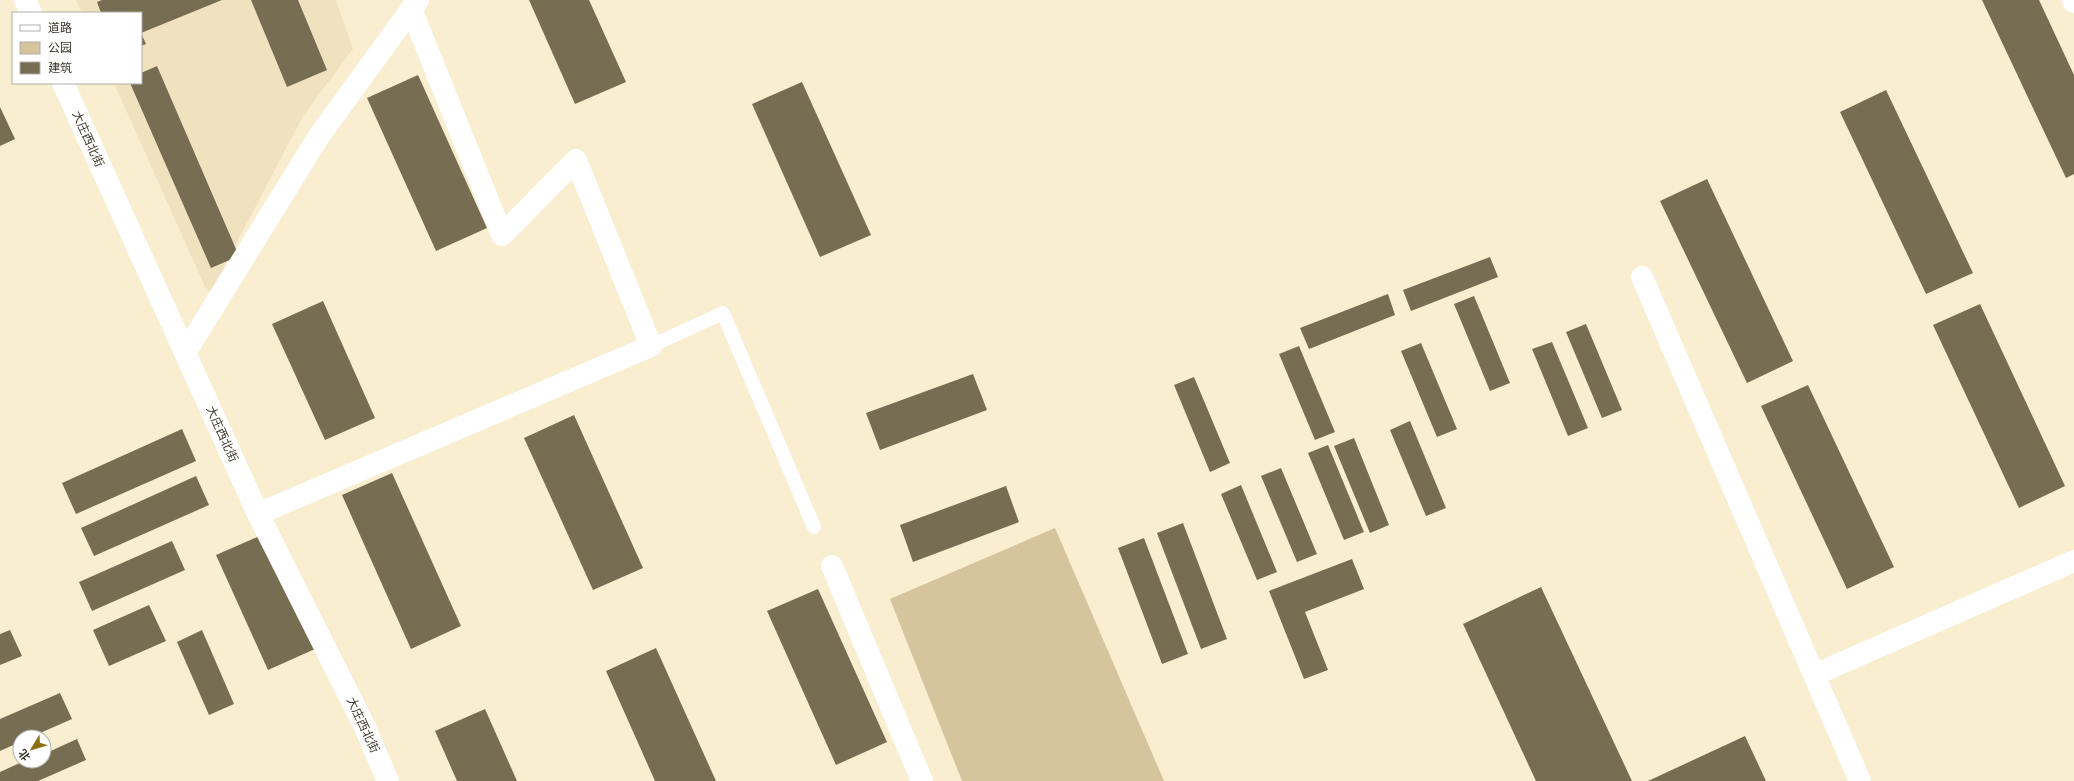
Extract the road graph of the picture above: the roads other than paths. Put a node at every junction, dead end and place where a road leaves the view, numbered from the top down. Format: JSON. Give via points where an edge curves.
{"nodes":[{"id":1,"x":25,"y":0,"type":"edge"},
{"id":2,"x":415,"y":4,"type":"edge"},
{"id":3,"x":31,"y":12,"type":"edge"},
{"id":4,"x":63,"y":84,"type":"edge"},
{"id":5,"x":1642,"y":277,"type":"dead end"},
{"id":6,"x":651,"y":346,"type":"junction"},
{"id":7,"x":185,"y":353,"type":"junction"},
{"id":8,"x":258,"y":514,"type":"junction"},
{"id":9,"x":814,"y":527,"type":"dead end"},
{"id":10,"x":2074,"y":562,"type":"edge"},
{"id":11,"x":832,"y":566,"type":"dead end"},
{"id":12,"x":1814,"y":675,"type":"junction"},
{"id":13,"x":388,"y":781,"type":"edge"},
{"id":14,"x":922,"y":781,"type":"edge"},
{"id":15,"x":1860,"y":781,"type":"edge"}],
"edges":[{"from":1,"to":3,"type":"street"},
{"from":2,"to":6,"type":"street","via":[[502,235],[576,160]]},
{"from":2,"to":7,"type":"street","via":[[319,136]]},
{"from":4,"to":7,"type":"street","name":"大庄西北街"},
{"from":5,"to":12,"type":"street"},
{"from":6,"to":8,"type":"street"},
{"from":6,"to":9,"type":"lane","via":[[724,313]]},
{"from":7,"to":8,"type":"street","name":"大庄西北街"},
{"from":8,"to":13,"type":"street","name":"大庄西北街","via":[[363,723]]},
{"from":10,"to":12,"type":"street"},
{"from":11,"to":14,"type":"street"},
{"from":12,"to":15,"type":"street"}]}
